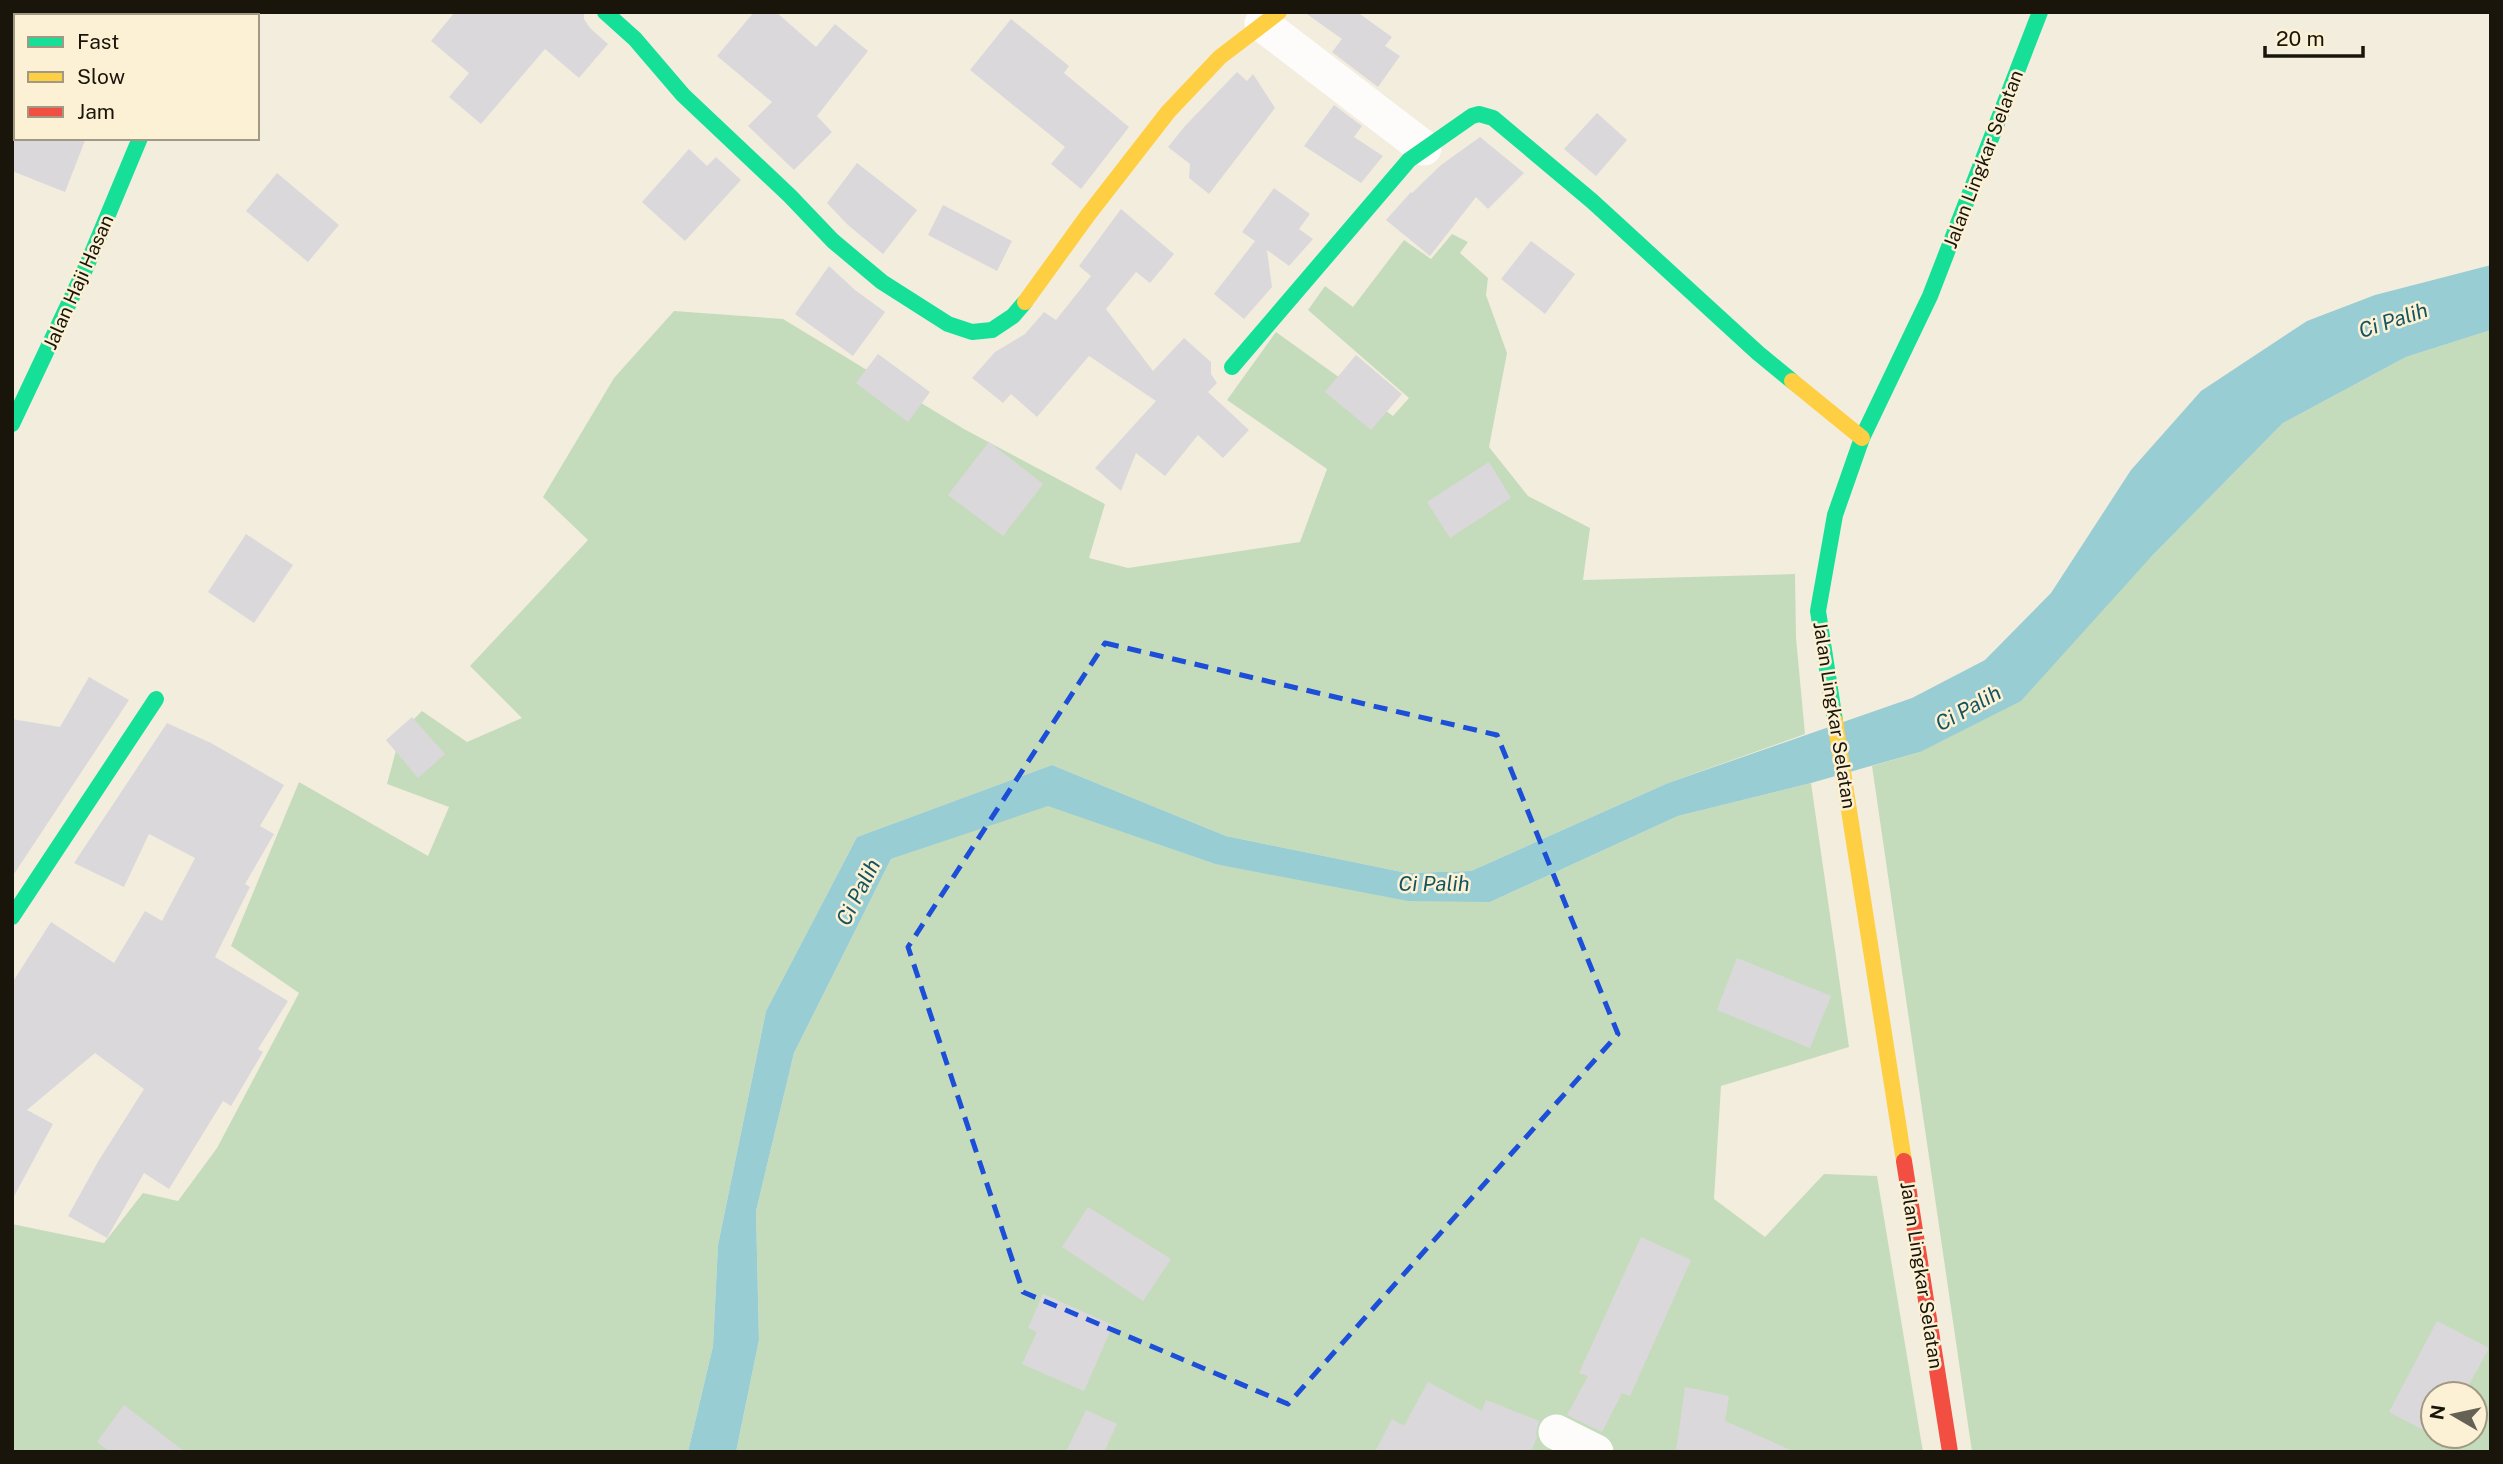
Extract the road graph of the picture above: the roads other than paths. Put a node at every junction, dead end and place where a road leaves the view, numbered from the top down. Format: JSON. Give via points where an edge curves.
{"nodes":[{"id":1,"x":605,"y":12,"type":"edge"},
{"id":2,"x":2040,"y":12,"type":"edge"},
{"id":3,"x":1270,"y":18,"type":"edge"},
{"id":4,"x":139,"y":140,"type":"edge"},
{"id":5,"x":1424,"y":148,"type":"junction"},
{"id":6,"x":1232,"y":367,"type":"dead end"},
{"id":7,"x":12,"y":424,"type":"edge"},
{"id":8,"x":1862,"y":438,"type":"junction"},
{"id":9,"x":156,"y":699,"type":"dead end"},
{"id":10,"x":12,"y":917,"type":"edge"},
{"id":11,"x":1556,"y":1432,"type":"dead end"},
{"id":12,"x":1596,"y":1452,"type":"edge"},
{"id":13,"x":1950,"y":1452,"type":"edge"}],
"edges":[{"from":1,"to":3,"type":"street","via":[[832,241],[882,282],[948,324],[972,332],[992,330],[1013,316],[1168,112],[1220,57]]},
{"from":2,"to":8,"type":"street","name":"Jalan Lingkar Selatan","via":[[1930,296]]},
{"from":3,"to":5,"type":"street"},
{"from":4,"to":7,"type":"street","name":"Jalan Haji Hasan"},
{"from":5,"to":6,"type":"street"},
{"from":5,"to":8,"type":"street","via":[[1472,116],[1493,118],[1592,201],[1758,353]]},
{"from":8,"to":13,"type":"street","name":"Jalan Lingkar Selatan","via":[[1835,515],[1818,611]]},
{"from":9,"to":10,"type":"street"},
{"from":11,"to":12,"type":"street"}]}
